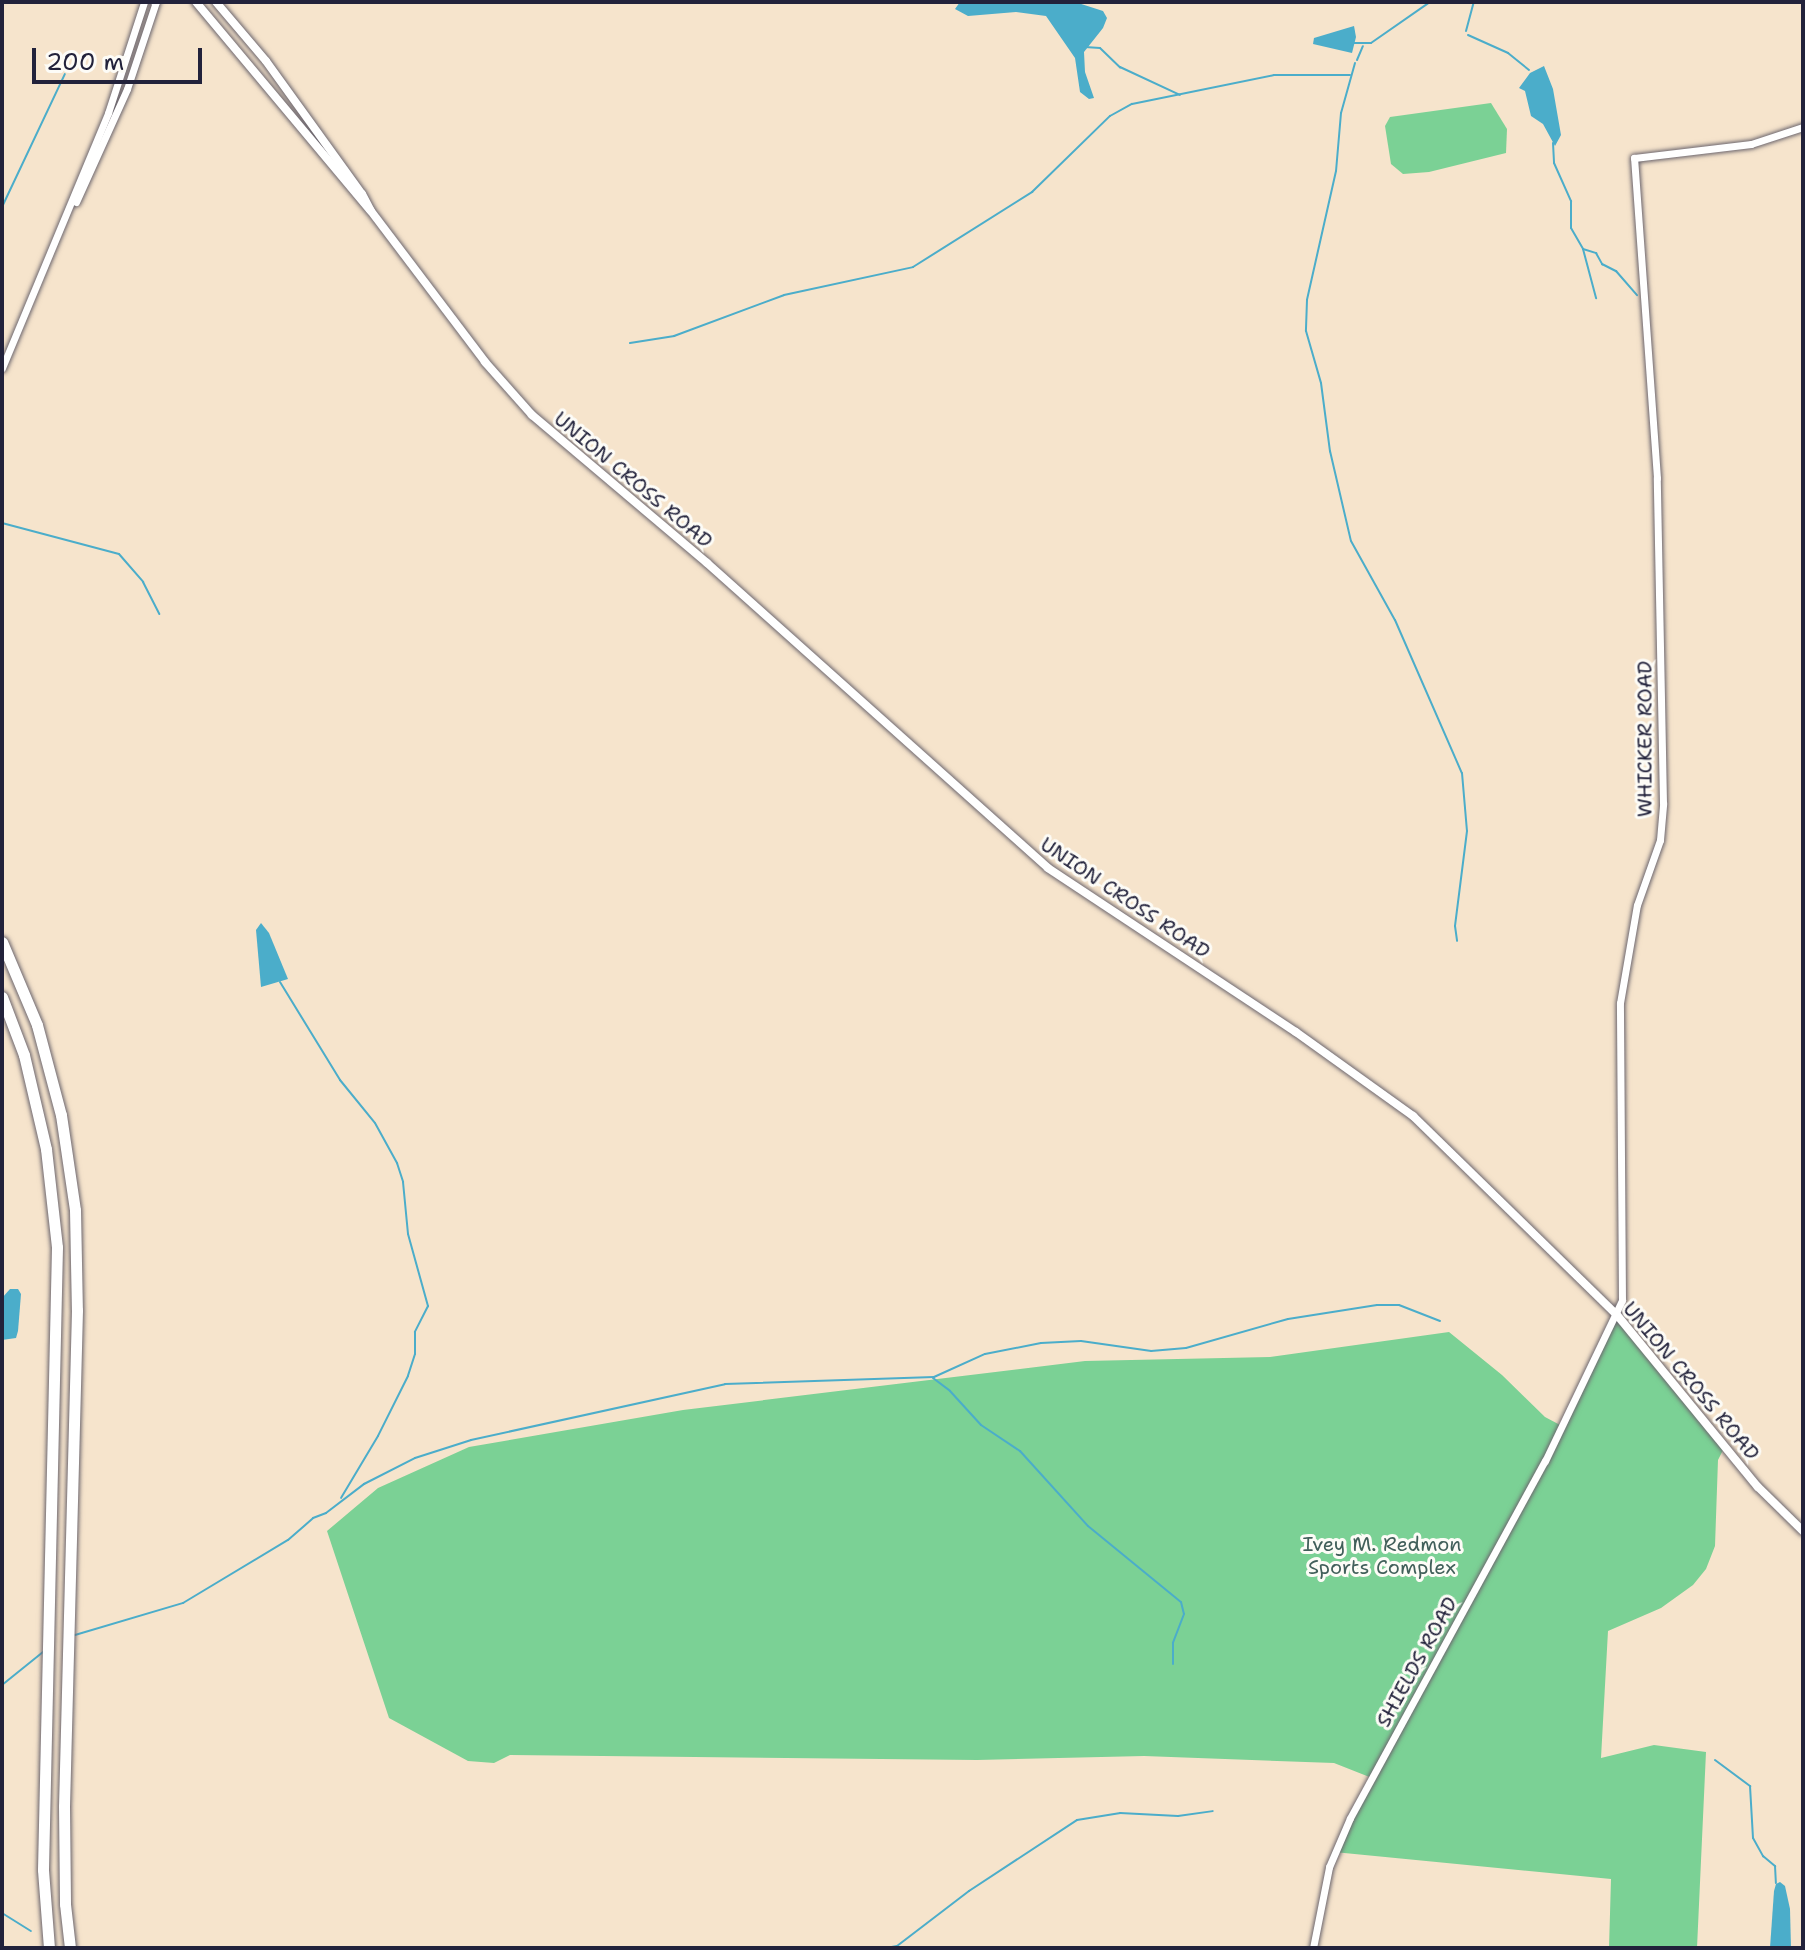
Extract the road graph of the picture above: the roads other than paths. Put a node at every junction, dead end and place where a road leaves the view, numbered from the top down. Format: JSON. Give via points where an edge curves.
{"nodes":[{"id":1,"x":144,"y":2,"type":"edge"},
{"id":2,"x":156,"y":2,"type":"edge"},
{"id":3,"x":196,"y":2,"type":"edge"},
{"id":4,"x":216,"y":2,"type":"edge"},
{"id":5,"x":1803,"y":127,"type":"edge"},
{"id":6,"x":371,"y":211,"type":"junction"},
{"id":7,"x":65,"y":221,"type":"junction"},
{"id":8,"x":2,"y":368,"type":"edge"},
{"id":9,"x":2,"y":942,"type":"edge"},
{"id":10,"x":2,"y":997,"type":"edge"},
{"id":11,"x":1617,"y":1315,"type":"junction"},
{"id":12,"x":1803,"y":1531,"type":"edge"},
{"id":13,"x":49,"y":1948,"type":"edge"},
{"id":14,"x":70,"y":1948,"type":"edge"},
{"id":15,"x":1313,"y":1948,"type":"edge"}],
"edges":[{"from":1,"to":7,"type":"street","via":[[118,89]]},
{"from":2,"to":7,"type":"street","via":[[123,100]]},
{"from":3,"to":6,"type":"main road","name":"UNION CROSS ROAD"},
{"from":4,"to":6,"type":"main road","name":"UNION CROSS ROAD","via":[[266,61]]},
{"from":5,"to":11,"type":"street","name":"WHICKER ROAD","via":[[1751,144],[1634,158],[1657,478],[1663,803],[1660,840],[1637,905],[1620,1003],[1625,1277]]},
{"from":6,"to":11,"type":"main road","name":"UNION CROSS ROAD","via":[[485,362],[532,415],[707,563],[1048,868],[1413,1116]]},
{"from":7,"to":8,"type":"street"},
{"from":9,"to":14,"type":"highway","via":[[37,1025],[61,1115],[75,1210],[64,1806]]},
{"from":10,"to":13,"type":"highway","via":[[24,1055],[46,1149],[57,1247],[43,1870]]},
{"from":11,"to":12,"type":"main road","name":"UNION CROSS ROAD","via":[[1758,1487]]},
{"from":11,"to":15,"type":"street","name":"SHIELDS ROAD","via":[[1545,1461],[1350,1818],[1329,1867]]}]}
